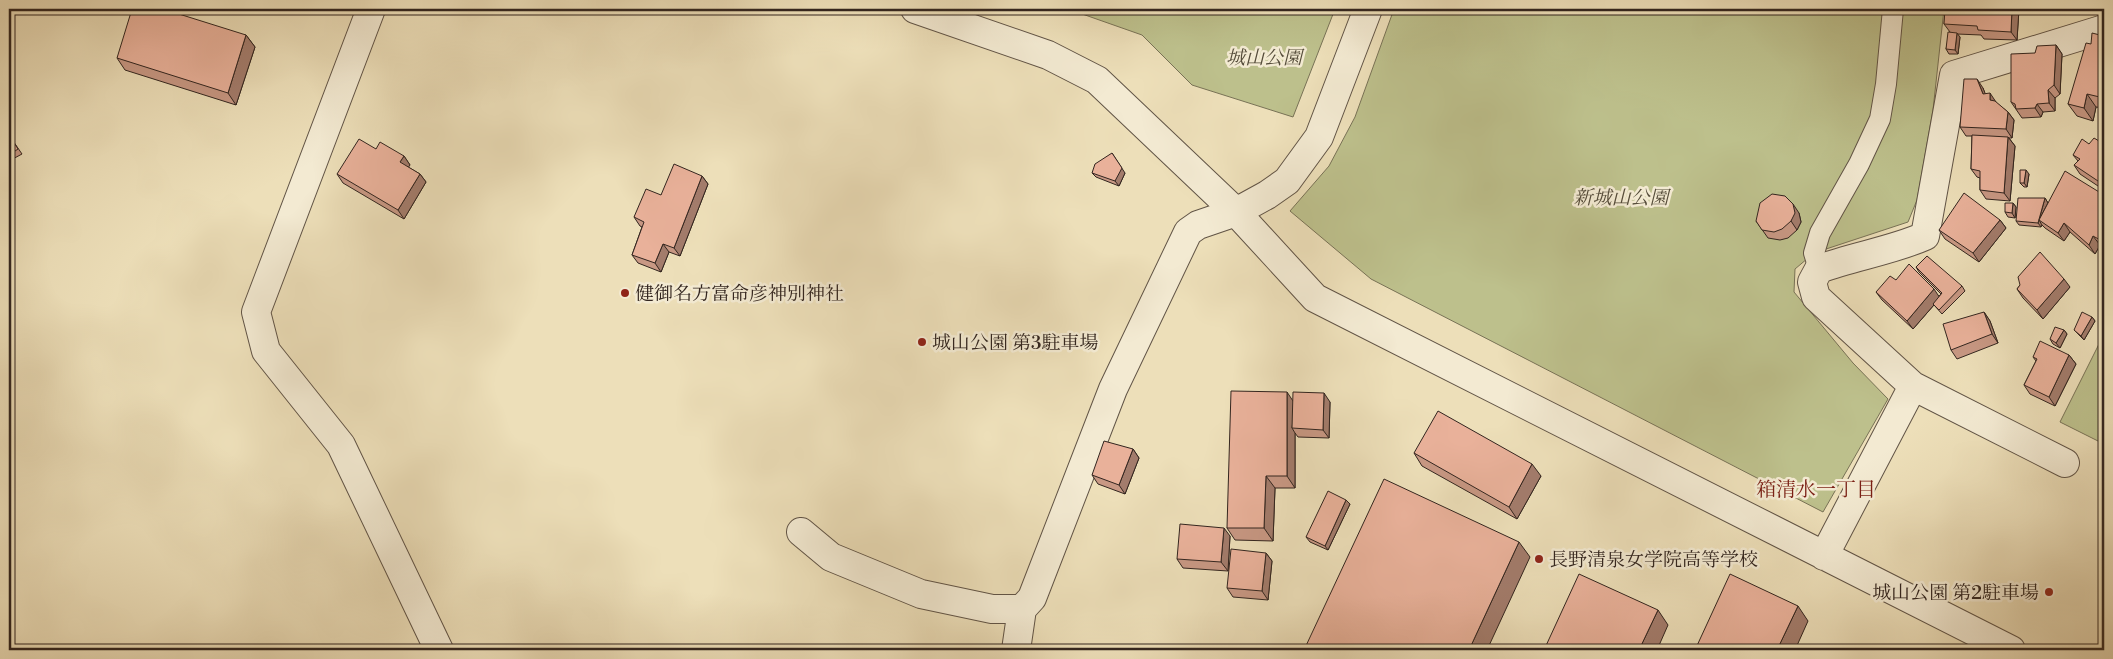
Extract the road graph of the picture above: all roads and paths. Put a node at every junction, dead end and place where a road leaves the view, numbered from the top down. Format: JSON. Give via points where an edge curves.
{"nodes":[{"id":1,"x":371,"y":9,"type":"edge"},
{"id":2,"x":915,"y":9,"type":"edge"},
{"id":3,"x":1368,"y":9,"type":"edge"},
{"id":4,"x":1893,"y":9,"type":"edge"},
{"id":5,"x":2104,"y":29,"type":"edge"},
{"id":6,"x":1236,"y":212,"type":"junction"},
{"id":7,"x":1819,"y":269,"type":"junction"},
{"id":8,"x":1913,"y":386,"type":"junction"},
{"id":9,"x":2065,"y":463,"type":"dead end"},
{"id":10,"x":801,"y":532,"type":"dead end"},
{"id":11,"x":1824,"y":556,"type":"junction"},
{"id":12,"x":1022,"y":609,"type":"junction"},
{"id":13,"x":439,"y":650,"type":"edge"},
{"id":14,"x":1016,"y":650,"type":"edge"},
{"id":15,"x":2011,"y":650,"type":"edge"}],
"edges":[{"from":1,"to":13,"type":"street","via":[[256,312],[266,351],[341,444]]},
{"from":2,"to":6,"type":"street","via":[[1048,55],[1097,80]]},
{"from":3,"to":6,"type":"street","via":[[1319,137],[1286,181]]},
{"from":4,"to":7,"type":"street","via":[[1880,119],[1820,233],[1814,253]]},
{"from":5,"to":7,"type":"street","via":[[1954,75],[1925,236]]},
{"from":6,"to":11,"type":"street","via":[[1315,298]]},
{"from":6,"to":12,"type":"street","via":[[1198,225],[1188,232],[1113,389],[1032,598]]},
{"from":7,"to":8,"type":"street","via":[[1812,282],[1816,297]]},
{"from":8,"to":9,"type":"street"},
{"from":8,"to":11,"type":"street"},
{"from":10,"to":12,"type":"street","via":[[831,557],[921,594],[992,609]]},
{"from":11,"to":15,"type":"street"},
{"from":12,"to":14,"type":"street"}]}
